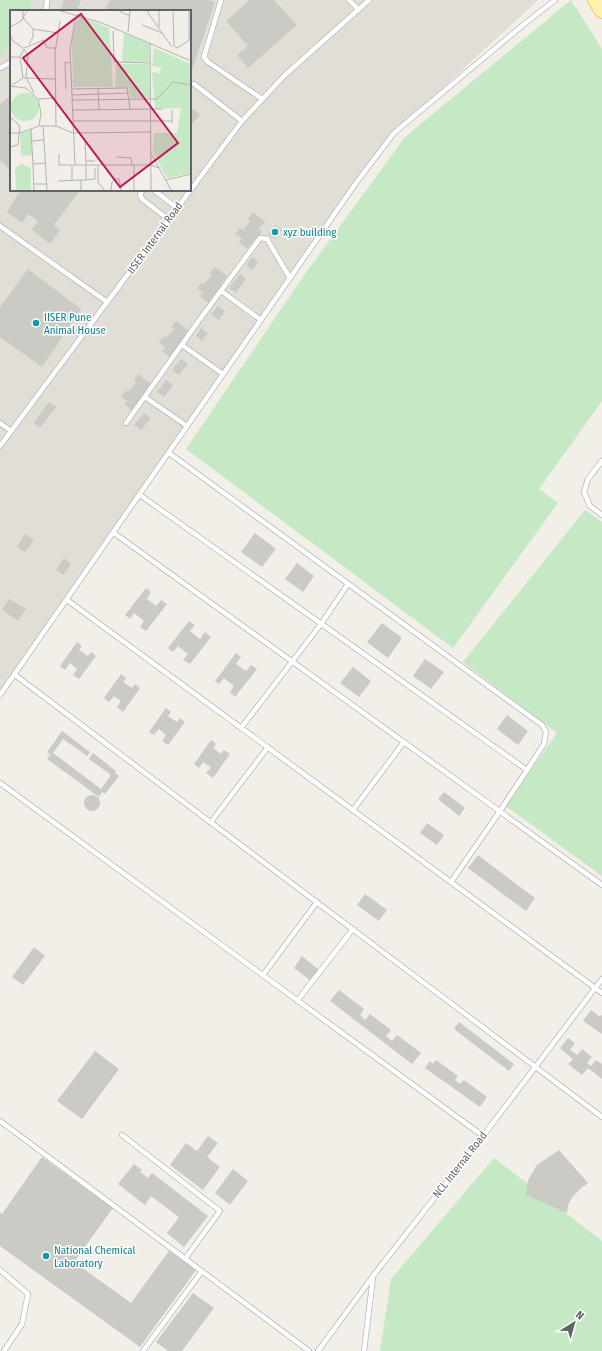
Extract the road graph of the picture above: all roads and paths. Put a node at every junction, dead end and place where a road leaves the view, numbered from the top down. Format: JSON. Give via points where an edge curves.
{"nodes":[{"id":1,"x":47,"y":0,"type":"edge"},
{"id":2,"x":222,"y":0,"type":"edge"},
{"id":3,"x":349,"y":0,"type":"edge"},
{"id":4,"x":369,"y":0,"type":"edge"},
{"id":5,"x":555,"y":0,"type":"edge"},
{"id":6,"x":595,"y":0,"type":"edge"},
{"id":7,"x":46,"y":10,"type":"edge"},
{"id":8,"x":358,"y":10,"type":"junction"},
{"id":9,"x":602,"y":11,"type":"edge"},
{"id":10,"x":10,"y":63,"type":"edge"},
{"id":11,"x":0,"y":68,"type":"edge"},
{"id":12,"x":194,"y":84,"type":"dead end"},
{"id":13,"x":262,"y":99,"type":"junction"},
{"id":14,"x":242,"y":121,"type":"junction"},
{"id":15,"x":191,"y":189,"type":"edge"},
{"id":16,"x":142,"y":191,"type":"edge"},
{"id":17,"x":155,"y":191,"type":"edge"},
{"id":18,"x":190,"y":191,"type":"edge"},
{"id":19,"x":177,"y":208,"type":"junction"},
{"id":20,"x":168,"y":219,"type":"junction"},
{"id":21,"x":0,"y":226,"type":"edge"},
{"id":22,"x":290,"y":278,"type":"junction"},
{"id":23,"x":221,"y":291,"type":"junction"},
{"id":24,"x":107,"y":302,"type":"junction"},
{"id":25,"x":261,"y":320,"type":"junction"},
{"id":26,"x":182,"y":345,"type":"junction"},
{"id":27,"x":223,"y":374,"type":"junction"},
{"id":28,"x":145,"y":397,"type":"junction"},
{"id":29,"x":0,"y":423,"type":"edge"},
{"id":30,"x":126,"y":423,"type":"dead end"},
{"id":31,"x":187,"y":426,"type":"junction"},
{"id":32,"x":11,"y":431,"type":"junction"},
{"id":33,"x":0,"y":446,"type":"edge"},
{"id":34,"x":169,"y":453,"type":"junction"},
{"id":35,"x":602,"y":461,"type":"edge"},
{"id":36,"x":140,"y":495,"type":"junction"},
{"id":37,"x":602,"y":515,"type":"edge"},
{"id":38,"x":114,"y":532,"type":"junction"},
{"id":39,"x":348,"y":584,"type":"junction"},
{"id":40,"x":67,"y":600,"type":"junction"},
{"id":41,"x":321,"y":624,"type":"junction"},
{"id":42,"x":293,"y":662,"type":"junction"},
{"id":43,"x":15,"y":675,"type":"junction"},
{"id":44,"x":0,"y":695,"type":"edge"},
{"id":45,"x":241,"y":728,"type":"junction"},
{"id":46,"x":404,"y":742,"type":"junction"},
{"id":47,"x":268,"y":747,"type":"junction"},
{"id":48,"x":527,"y":770,"type":"junction"},
{"id":49,"x":0,"y":783,"type":"edge"},
{"id":50,"x":353,"y":810,"type":"junction"},
{"id":51,"x":500,"y":811,"type":"junction"},
{"id":52,"x":211,"y":822,"type":"junction"},
{"id":53,"x":451,"y":882,"type":"junction"},
{"id":54,"x":602,"y":885,"type":"edge"},
{"id":55,"x":317,"y":902,"type":"junction"},
{"id":56,"x":353,"y":929,"type":"junction"},
{"id":57,"x":263,"y":975,"type":"junction"},
{"id":58,"x":602,"y":979,"type":"edge"},
{"id":59,"x":596,"y":988,"type":"junction"},
{"id":60,"x":602,"y":993,"type":"edge"},
{"id":61,"x":297,"y":1001,"type":"junction"},
{"id":62,"x":536,"y":1066,"type":"junction"},
{"id":63,"x":602,"y":1117,"type":"edge"},
{"id":64,"x":0,"y":1121,"type":"edge"},
{"id":65,"x":122,"y":1135,"type":"dead end"},
{"id":66,"x":482,"y":1136,"type":"junction"},
{"id":67,"x":185,"y":1259,"type":"junction"},
{"id":68,"x":0,"y":1270,"type":"edge"},
{"id":69,"x":202,"y":1271,"type":"junction"},
{"id":70,"x":373,"y":1276,"type":"junction"},
{"id":71,"x":4,"y":1351,"type":"edge"},
{"id":72,"x":142,"y":1351,"type":"edge"},
{"id":73,"x":309,"y":1351,"type":"edge"},
{"id":74,"x":318,"y":1351,"type":"edge"},
{"id":75,"x":364,"y":1351,"type":"edge"}],
"edges":[{"from":1,"to":7,"type":"lane"},
{"from":2,"to":13,"type":"lane","via":[[204,57]]},
{"from":3,"to":8,"type":"lane"},
{"from":4,"to":8,"type":"lane","name":"IISER Internal Road"},
{"from":5,"to":22,"type":"lane","via":[[394,133]]},
{"from":6,"to":9,"type":"main road"},
{"from":8,"to":13,"type":"lane","name":"IISER Internal Road","via":[[285,74]]},
{"from":10,"to":11,"type":"lane"},
{"from":12,"to":14,"type":"lane"},
{"from":13,"to":14,"type":"lane","name":"IISER Internal Road"},
{"from":14,"to":15,"type":"lane","name":"IISER Internal Road"},
{"from":16,"to":20,"type":"lane","via":[[140,194],[142,199]]},
{"from":17,"to":19,"type":"lane"},
{"from":18,"to":19,"type":"lane","name":"IISER Internal Road"},
{"from":19,"to":20,"type":"lane","name":"IISER Internal Road"},
{"from":20,"to":24,"type":"lane","name":"IISER Internal Road"},
{"from":21,"to":24,"type":"lane"},
{"from":22,"to":23,"type":"lane","via":[[267,239],[260,238]]},
{"from":22,"to":25,"type":"lane"},
{"from":23,"to":25,"type":"lane"},
{"from":23,"to":26,"type":"lane"},
{"from":24,"to":32,"type":"lane","name":"IISER Internal Road"},
{"from":25,"to":27,"type":"lane"},
{"from":26,"to":27,"type":"lane"},
{"from":26,"to":28,"type":"lane"},
{"from":27,"to":31,"type":"lane"},
{"from":28,"to":30,"type":"lane"},
{"from":28,"to":31,"type":"lane"},
{"from":29,"to":32,"type":"lane"},
{"from":31,"to":34,"type":"lane"},
{"from":32,"to":33,"type":"lane","name":"IISER Internal Road"},
{"from":34,"to":36,"type":"lane"},
{"from":34,"to":39,"type":"lane"},
{"from":35,"to":37,"type":"lane","via":[[588,479],[584,492],[590,506]]},
{"from":36,"to":38,"type":"lane"},
{"from":36,"to":41,"type":"lane"},
{"from":38,"to":40,"type":"lane"},
{"from":38,"to":42,"type":"lane"},
{"from":39,"to":41,"type":"lane"},
{"from":39,"to":48,"type":"lane","via":[[542,725],[546,732],[544,744]]},
{"from":40,"to":43,"type":"lane"},
{"from":40,"to":45,"type":"lane"},
{"from":41,"to":42,"type":"lane"},
{"from":41,"to":48,"type":"lane"},
{"from":42,"to":45,"type":"lane"},
{"from":42,"to":46,"type":"lane"},
{"from":43,"to":44,"type":"lane"},
{"from":43,"to":52,"type":"lane"},
{"from":45,"to":47,"type":"lane"},
{"from":46,"to":50,"type":"lane"},
{"from":46,"to":51,"type":"lane"},
{"from":47,"to":50,"type":"lane"},
{"from":47,"to":52,"type":"lane"},
{"from":48,"to":51,"type":"lane"},
{"from":49,"to":57,"type":"lane"},
{"from":50,"to":53,"type":"lane"},
{"from":51,"to":53,"type":"lane"},
{"from":51,"to":54,"type":"lane"},
{"from":52,"to":55,"type":"lane"},
{"from":53,"to":59,"type":"lane"},
{"from":55,"to":56,"type":"lane"},
{"from":55,"to":57,"type":"lane"},
{"from":56,"to":61,"type":"lane"},
{"from":56,"to":62,"type":"lane"},
{"from":57,"to":61,"type":"lane"},
{"from":58,"to":59,"type":"lane","name":"NCL Internal Road"},
{"from":59,"to":60,"type":"lane"},
{"from":59,"to":62,"type":"lane","name":"NCL Internal Road"},
{"from":61,"to":66,"type":"lane"},
{"from":62,"to":63,"type":"lane"},
{"from":62,"to":66,"type":"lane","name":"NCL Internal Road"},
{"from":64,"to":67,"type":"lane"},
{"from":65,"to":67,"type":"lane","via":[[220,1210]]},
{"from":66,"to":70,"type":"lane","name":"NCL Internal Road"},
{"from":67,"to":69,"type":"lane"},
{"from":68,"to":71,"type":"lane","via":[[28,1294],[22,1324]]},
{"from":69,"to":72,"type":"lane"},
{"from":69,"to":73,"type":"lane"},
{"from":70,"to":74,"type":"lane","name":"NCL Internal Road"},
{"from":70,"to":75,"type":"lane"}]}
